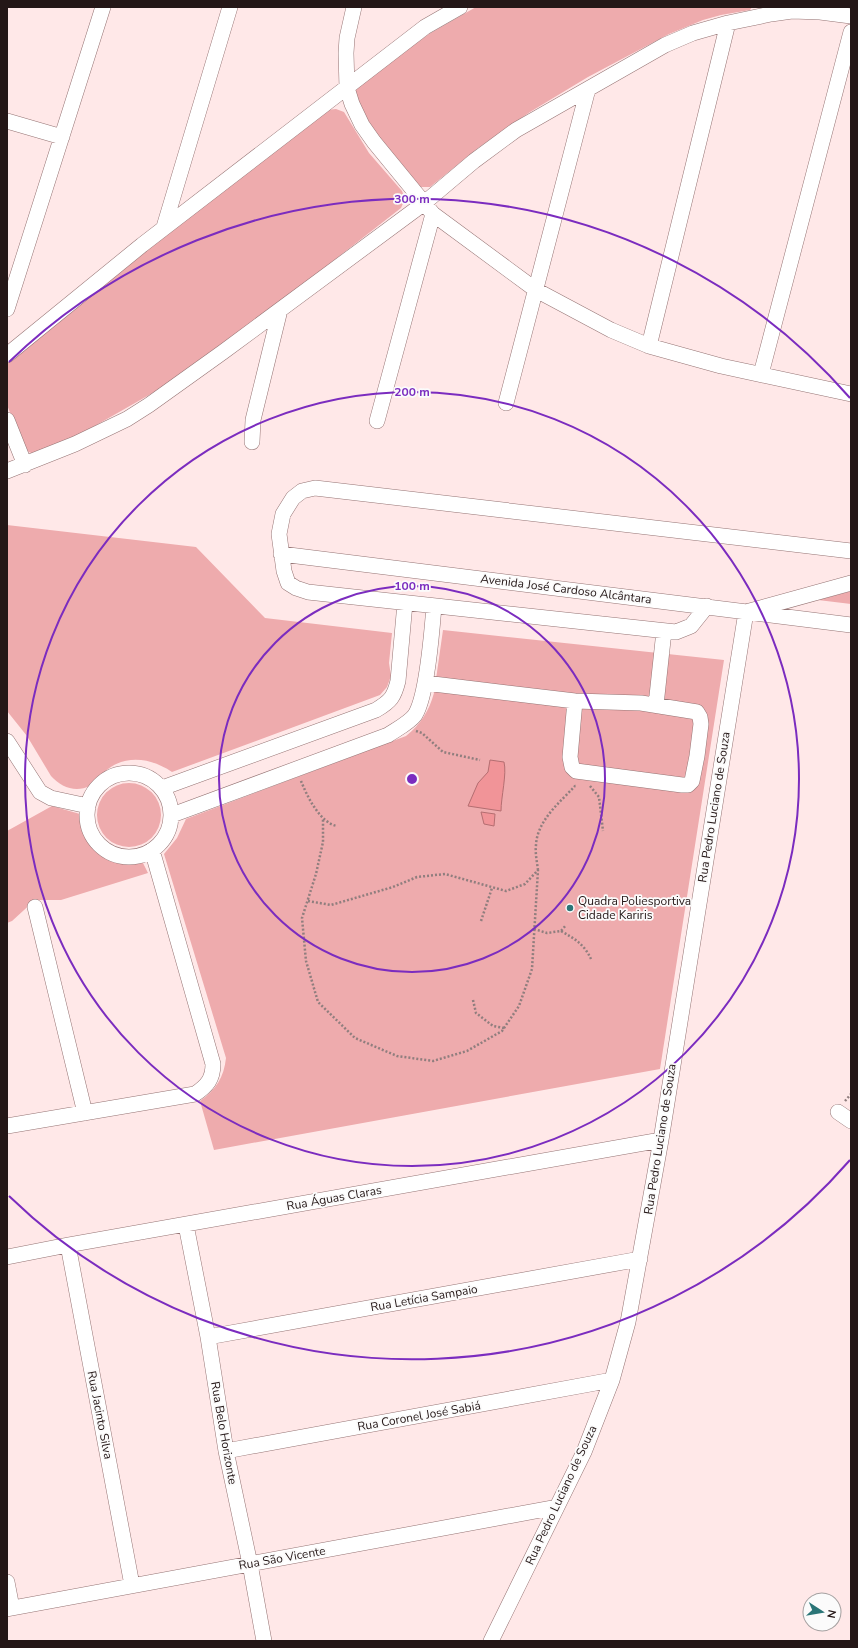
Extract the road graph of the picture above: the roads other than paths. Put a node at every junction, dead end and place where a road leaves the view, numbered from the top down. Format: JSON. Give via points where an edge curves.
{"nodes":[{"id":1,"x":103,"y":7,"type":"edge"},
{"id":2,"x":230,"y":7,"type":"edge"},
{"id":3,"x":354,"y":7,"type":"edge"},
{"id":4,"x":460,"y":7,"type":"edge"},
{"id":5,"x":770,"y":10,"type":"edge"},
{"id":6,"x":851,"y":16,"type":"edge"},
{"id":7,"x":728,"y":23,"type":"junction"},
{"id":8,"x":851,"y":32,"type":"edge"},
{"id":9,"x":347,"y":88,"type":"junction"},
{"id":10,"x":588,"y":89,"type":"junction"},
{"id":11,"x":7,"y":121,"type":"edge"},
{"id":12,"x":62,"y":137,"type":"junction"},
{"id":13,"x":428,"y":209,"type":"junction"},
{"id":14,"x":164,"y":227,"type":"junction"},
{"id":15,"x":536,"y":290,"type":"junction"},
{"id":16,"x":7,"y":309,"type":"edge"},
{"id":17,"x":280,"y":310,"type":"junction"},
{"id":18,"x":649,"y":346,"type":"junction"},
{"id":19,"x":7,"y":354,"type":"edge"},
{"id":20,"x":761,"y":374,"type":"junction"},
{"id":21,"x":851,"y":394,"type":"edge"},
{"id":22,"x":506,"y":403,"type":"dead end"},
{"id":23,"x":7,"y":420,"type":"edge"},
{"id":24,"x":377,"y":421,"type":"dead end"},
{"id":25,"x":252,"y":442,"type":"dead end"},
{"id":26,"x":25,"y":465,"type":"junction"},
{"id":27,"x":7,"y":471,"type":"edge"},
{"id":28,"x":851,"y":551,"type":"edge"},
{"id":29,"x":281,"y":554,"type":"junction"},
{"id":30,"x":851,"y":583,"type":"edge"},
{"id":31,"x":405,"y":603,"type":"junction"},
{"id":32,"x":434,"y":606,"type":"junction"},
{"id":33,"x":707,"y":606,"type":"junction"},
{"id":34,"x":746,"y":612,"type":"junction"},
{"id":35,"x":851,"y":624,"type":"edge"},
{"id":36,"x":664,"y":631,"type":"junction"},
{"id":37,"x":425,"y":682,"type":"junction"},
{"id":38,"x":575,"y":701,"type":"junction"},
{"id":39,"x":656,"y":705,"type":"junction"},
{"id":40,"x":7,"y":741,"type":"edge"},
{"id":41,"x":162,"y":788,"type":"junction"},
{"id":42,"x":88,"y":806,"type":"junction"},
{"id":43,"x":172,"y":815,"type":"junction"},
{"id":44,"x":152,"y":850,"type":"junction"},
{"id":45,"x":35,"y":907,"type":"dead end"},
{"id":46,"x":838,"y":1112,"type":"dead end"},
{"id":47,"x":85,"y":1113,"type":"junction"},
{"id":48,"x":851,"y":1121,"type":"edge"},
{"id":49,"x":7,"y":1126,"type":"edge"},
{"id":50,"x":661,"y":1140,"type":"junction"},
{"id":51,"x":186,"y":1225,"type":"junction"},
{"id":52,"x":68,"y":1245,"type":"junction"},
{"id":53,"x":7,"y":1258,"type":"edge"},
{"id":54,"x":640,"y":1259,"type":"junction"},
{"id":55,"x":208,"y":1337,"type":"junction"},
{"id":56,"x":612,"y":1380,"type":"junction"},
{"id":57,"x":226,"y":1451,"type":"junction"},
{"id":58,"x":557,"y":1507,"type":"junction"},
{"id":59,"x":250,"y":1564,"type":"junction"},
{"id":60,"x":7,"y":1582,"type":"edge"},
{"id":61,"x":132,"y":1585,"type":"junction"},
{"id":62,"x":9,"y":1608,"type":"edge"},
{"id":63,"x":264,"y":1641,"type":"edge"},
{"id":64,"x":491,"y":1641,"type":"edge"}],
"edges":[{"from":1,"to":12,"type":"street"},
{"from":2,"to":14,"type":"street"},
{"from":3,"to":9,"type":"street","via":[[347,46]]},
{"from":4,"to":9,"type":"street","via":[[425,27]]},
{"from":5,"to":6,"type":"street"},
{"from":5,"to":7,"type":"street"},
{"from":7,"to":10,"type":"street","via":[[693,33],[665,45]]},
{"from":7,"to":18,"type":"street"},
{"from":8,"to":20,"type":"street"},
{"from":9,"to":13,"type":"street","via":[[362,125]]},
{"from":9,"to":14,"type":"street"},
{"from":10,"to":13,"type":"street","via":[[516,130],[474,161]]},
{"from":10,"to":15,"type":"street"},
{"from":11,"to":12,"type":"street"},
{"from":12,"to":16,"type":"street"},
{"from":13,"to":15,"type":"street"},
{"from":13,"to":17,"type":"street"},
{"from":13,"to":24,"type":"street"},
{"from":14,"to":19,"type":"street"},
{"from":15,"to":18,"type":"street","via":[[604,326]]},
{"from":15,"to":22,"type":"street"},
{"from":17,"to":25,"type":"street","via":[[253,420]]},
{"from":17,"to":26,"type":"street","via":[[127,419]]},
{"from":18,"to":20,"type":"street"},
{"from":20,"to":21,"type":"street"},
{"from":23,"to":26,"type":"street"},
{"from":26,"to":27,"type":"street"},
{"from":28,"to":29,"type":"street","via":[[314,488],[302,491],[293,498],[284,514],[279,534]]},
{"from":29,"to":31,"type":"street","via":[[288,583],[296,588],[308,592]]},
{"from":29,"to":33,"type":"street","name":"Avenida José Cardoso Alcântara"},
{"from":30,"to":34,"type":"street"},
{"from":31,"to":32,"type":"street"},
{"from":31,"to":41,"type":"street","via":[[398,681],[389,702],[376,710]]},
{"from":32,"to":36,"type":"street"},
{"from":32,"to":37,"type":"street"},
{"from":33,"to":34,"type":"street","name":"Avenida José Cardoso Alcântara"},
{"from":33,"to":36,"type":"street","via":[[692,626],[676,632]]},
{"from":34,"to":35,"type":"street","name":"Avenida José Cardoso Alcântara"},
{"from":34,"to":50,"type":"street","name":"Rua Pedro Luciano de Souza"},
{"from":36,"to":39,"type":"street"},
{"from":37,"to":38,"type":"street"},
{"from":37,"to":43,"type":"street","via":[[414,715],[403,726],[388,735]]},
{"from":38,"to":39,"type":"street"},
{"from":38,"to":39,"type":"street","via":[[570,757],[572,767],[576,771],[688,785],[692,781],[697,756],[700,717],[697,712]]},
{"from":40,"to":42,"type":"street","via":[[40,792],[51,798]]},
{"from":41,"to":42,"type":"street","via":[[140,773],[126,772],[101,783]]},
{"from":41,"to":43,"type":"street"},
{"from":42,"to":44,"type":"street","via":[[87,820],[91,833],[99,845],[111,853],[125,857],[139,856]]},
{"from":43,"to":44,"type":"street","via":[[163,841]]},
{"from":44,"to":47,"type":"street","via":[[205,1034],[213,1072],[210,1081],[195,1094]]},
{"from":45,"to":47,"type":"street"},
{"from":46,"to":48,"type":"street"},
{"from":47,"to":49,"type":"street"},
{"from":50,"to":51,"type":"street","name":"Rua Águas Claras"},
{"from":50,"to":54,"type":"street","name":"Rua Pedro Luciano de Souza"},
{"from":51,"to":52,"type":"street","name":"Rua Águas Claras"},
{"from":51,"to":55,"type":"street","name":"Rua Belo Horizonte"},
{"from":52,"to":53,"type":"street","name":"Rua Águas Claras"},
{"from":52,"to":61,"type":"street","name":"Rua Jacinto Silva"},
{"from":54,"to":55,"type":"street","name":"Rua Letícia Sampaio"},
{"from":54,"to":56,"type":"street","name":"Rua Pedro Luciano de Souza","via":[[628,1322]]},
{"from":55,"to":57,"type":"street","name":"Rua Belo Horizonte"},
{"from":56,"to":57,"type":"street","name":"Rua Coronel José Sabiá"},
{"from":56,"to":58,"type":"street","name":"Rua Pedro Luciano de Souza","via":[[584,1452]]},
{"from":57,"to":59,"type":"street","name":"Rua Belo Horizonte"},
{"from":58,"to":59,"type":"street","name":"Rua São Vicente"},
{"from":58,"to":64,"type":"street","name":"Rua Pedro Luciano de Souza"},
{"from":59,"to":61,"type":"street","name":"Rua São Vicente"},
{"from":59,"to":63,"type":"street","name":"Rua Belo Horizonte"},
{"from":60,"to":62,"type":"street"},
{"from":61,"to":62,"type":"street","name":"Rua São Vicente"}]}
